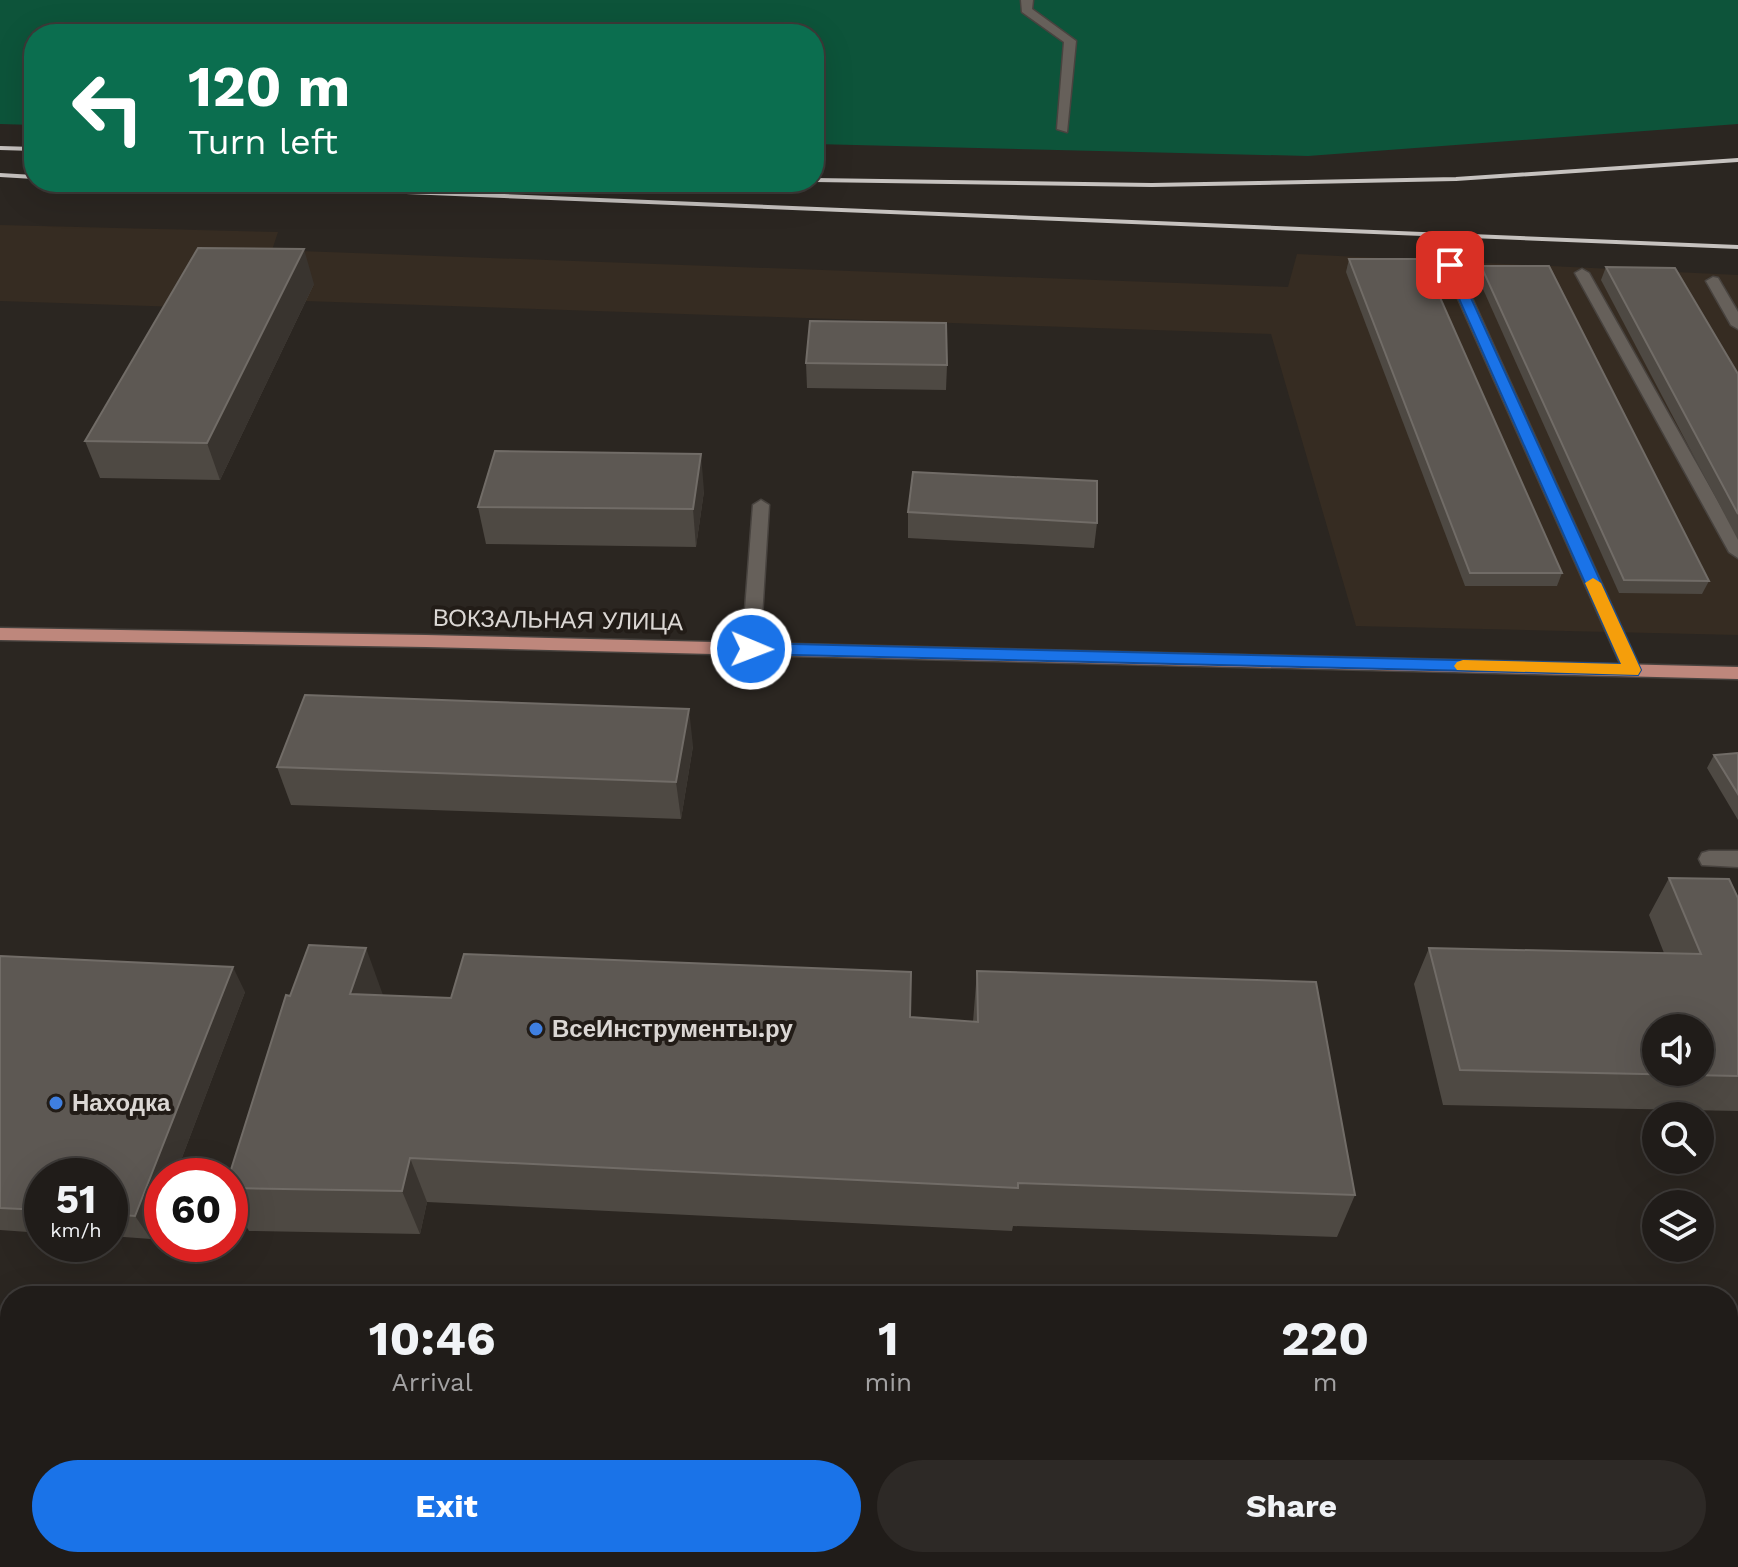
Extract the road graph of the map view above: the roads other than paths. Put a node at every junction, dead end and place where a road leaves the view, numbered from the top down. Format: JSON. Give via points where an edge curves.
{"nodes":[{"id":1,"x":1027,"y":0,"type":"edge"},
{"id":2,"x":1063,"y":129,"type":"dead end"},
{"id":3,"x":1450,"y":265,"type":"dead end"},
{"id":4,"x":1582,"y":273,"type":"dead end"},
{"id":5,"x":1713,"y":281,"type":"dead end"},
{"id":6,"x":1738,"y":325,"type":"edge"},
{"id":7,"x":761,"y":505,"type":"dead end"},
{"id":8,"x":1738,"y":552,"type":"edge"},
{"id":9,"x":0,"y":634,"type":"edge"},
{"id":10,"x":751,"y":649,"type":"junction"},
{"id":11,"x":1632,"y":670,"type":"junction"},
{"id":12,"x":1738,"y":673,"type":"edge"},
{"id":13,"x":1709,"y":859,"type":"dead end"},
{"id":14,"x":1738,"y":859,"type":"edge"}],
"edges":[{"from":1,"to":2,"type":"street","via":[[1026,10],[1070,41]]},
{"from":3,"to":11,"type":"street"},
{"from":4,"to":8,"type":"street"},
{"from":5,"to":6,"type":"street"},
{"from":7,"to":10,"type":"street"},
{"from":9,"to":10,"type":"main road","name":"ВОКЗАЛЬНАЯ УЛИЦА"},
{"from":10,"to":11,"type":"main road","name":"ВОКЗАЛЬНАЯ УЛИЦА"},
{"from":11,"to":12,"type":"main road","name":"ВОКЗАЛЬНАЯ УЛИЦА"},
{"from":13,"to":14,"type":"street"}]}
